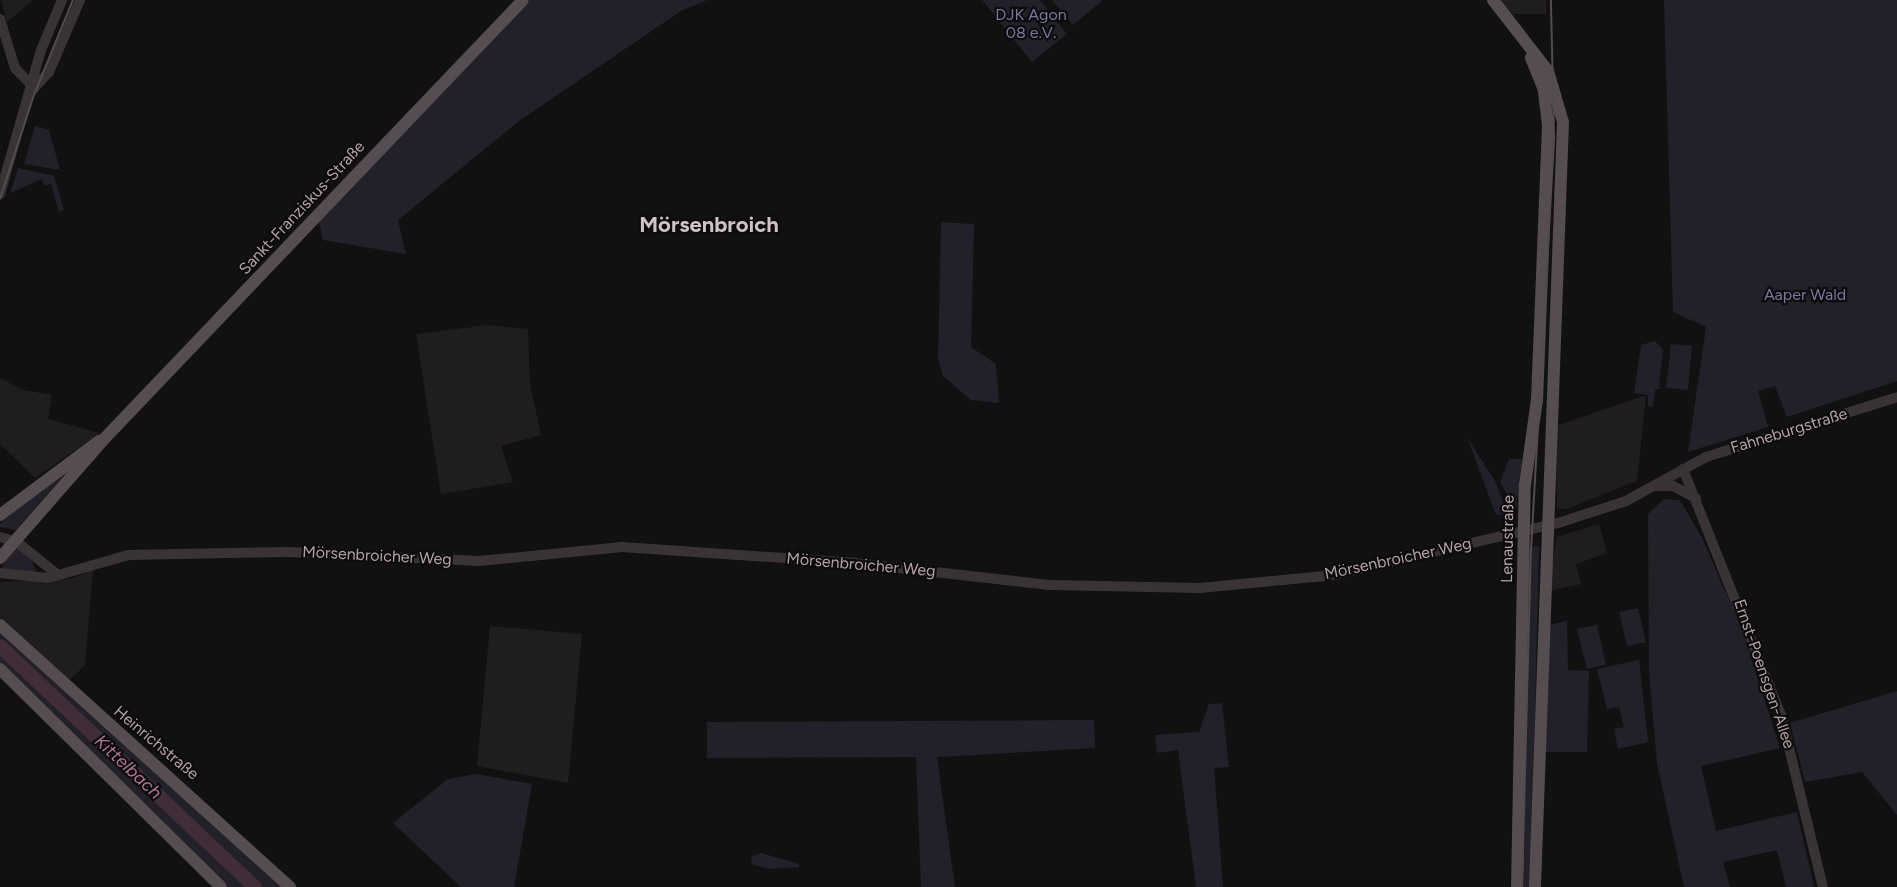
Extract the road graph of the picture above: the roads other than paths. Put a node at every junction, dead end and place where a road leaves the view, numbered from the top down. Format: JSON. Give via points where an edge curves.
{"nodes":[{"id":1,"x":63,"y":0,"type":"edge"},
{"id":2,"x":80,"y":0,"type":"edge"},
{"id":3,"x":523,"y":0,"type":"edge"},
{"id":4,"x":1493,"y":0,"type":"edge"},
{"id":5,"x":0,"y":19,"type":"edge"},
{"id":6,"x":1531,"y":53,"type":"junction"},
{"id":7,"x":34,"y":88,"type":"junction"},
{"id":8,"x":0,"y":194,"type":"edge"},
{"id":9,"x":1897,"y":397,"type":"edge"},
{"id":10,"x":105,"y":438,"type":"junction"},
{"id":11,"x":1683,"y":469,"type":"junction"},
{"id":12,"x":1655,"y":486,"type":"junction"},
{"id":13,"x":1696,"y":498,"type":"junction"},
{"id":14,"x":0,"y":515,"type":"edge"},
{"id":15,"x":1548,"y":525,"type":"junction"},
{"id":16,"x":1524,"y":531,"type":"junction"},
{"id":17,"x":0,"y":537,"type":"edge"},
{"id":18,"x":13,"y":540,"type":"junction"},
{"id":19,"x":0,"y":558,"type":"edge"},
{"id":20,"x":40,"y":564,"type":"junction"},
{"id":21,"x":57,"y":574,"type":"junction"},
{"id":22,"x":1,"y":575,"type":"edge"},
{"id":23,"x":38,"y":578,"type":"junction"},
{"id":24,"x":0,"y":625,"type":"edge"},
{"id":25,"x":1,"y":670,"type":"edge"},
{"id":26,"x":221,"y":887,"type":"edge"},
{"id":27,"x":290,"y":887,"type":"edge"},
{"id":28,"x":1516,"y":887,"type":"edge"},
{"id":29,"x":1535,"y":887,"type":"edge"},
{"id":30,"x":1823,"y":887,"type":"edge"}],
"edges":[{"from":1,"to":7,"type":"street","via":[[41,50]]},
{"from":2,"to":7,"type":"street","via":[[49,72]]},
{"from":3,"to":10,"type":"main road","name":"Sankt-Franziskus-Straße"},
{"from":4,"to":6,"type":"main road"},
{"from":5,"to":7,"type":"street","via":[[15,68]]},
{"from":6,"to":15,"type":"main road","via":[[1548,71],[1561,103]]},
{"from":6,"to":16,"type":"main road","name":"Lenaustraße","via":[[1548,111],[1537,400]]},
{"from":7,"to":8,"type":"street"},
{"from":9,"to":11,"type":"street","name":"Fahneburgstraße"},
{"from":10,"to":14,"type":"main road","name":"Sankt-Franziskus-Straße"},
{"from":10,"to":18,"type":"main road","name":"Sankt-Franziskus-Straße"},
{"from":11,"to":12,"type":"street","name":"Mörsenbroicher Weg"},
{"from":11,"to":13,"type":"street","name":"Ernst-Poensgen-Allee"},
{"from":12,"to":13,"type":"street","via":[[1672,486]]},
{"from":12,"to":15,"type":"street","name":"Mörsenbroicher Weg"},
{"from":13,"to":30,"type":"street","name":"Ernst-Poensgen-Allee","via":[[1781,715]]},
{"from":15,"to":16,"type":"street","name":"Mörsenbroicher Weg"},
{"from":15,"to":29,"type":"main road"},
{"from":16,"to":21,"type":"street","name":"Mörsenbroicher Weg","via":[[1334,575],[1200,588],[1048,585],[854,563],[622,547],[478,561],[288,552],[128,555]]},
{"from":16,"to":28,"type":"main road","name":"Lenaustraße"},
{"from":17,"to":18,"type":"street"},
{"from":18,"to":19,"type":"main road","name":"Sankt-Franziskus-Straße"},
{"from":18,"to":20,"type":"street"},
{"from":20,"to":21,"type":"street"},
{"from":20,"to":23,"type":"street"},
{"from":21,"to":23,"type":"street","name":"Mörsenbroicher Weg"},
{"from":22,"to":23,"type":"street","name":"Mörsenbroicher Weg"},
{"from":24,"to":27,"type":"main road","name":"Heinrichstraße"},
{"from":25,"to":26,"type":"main road"}]}
